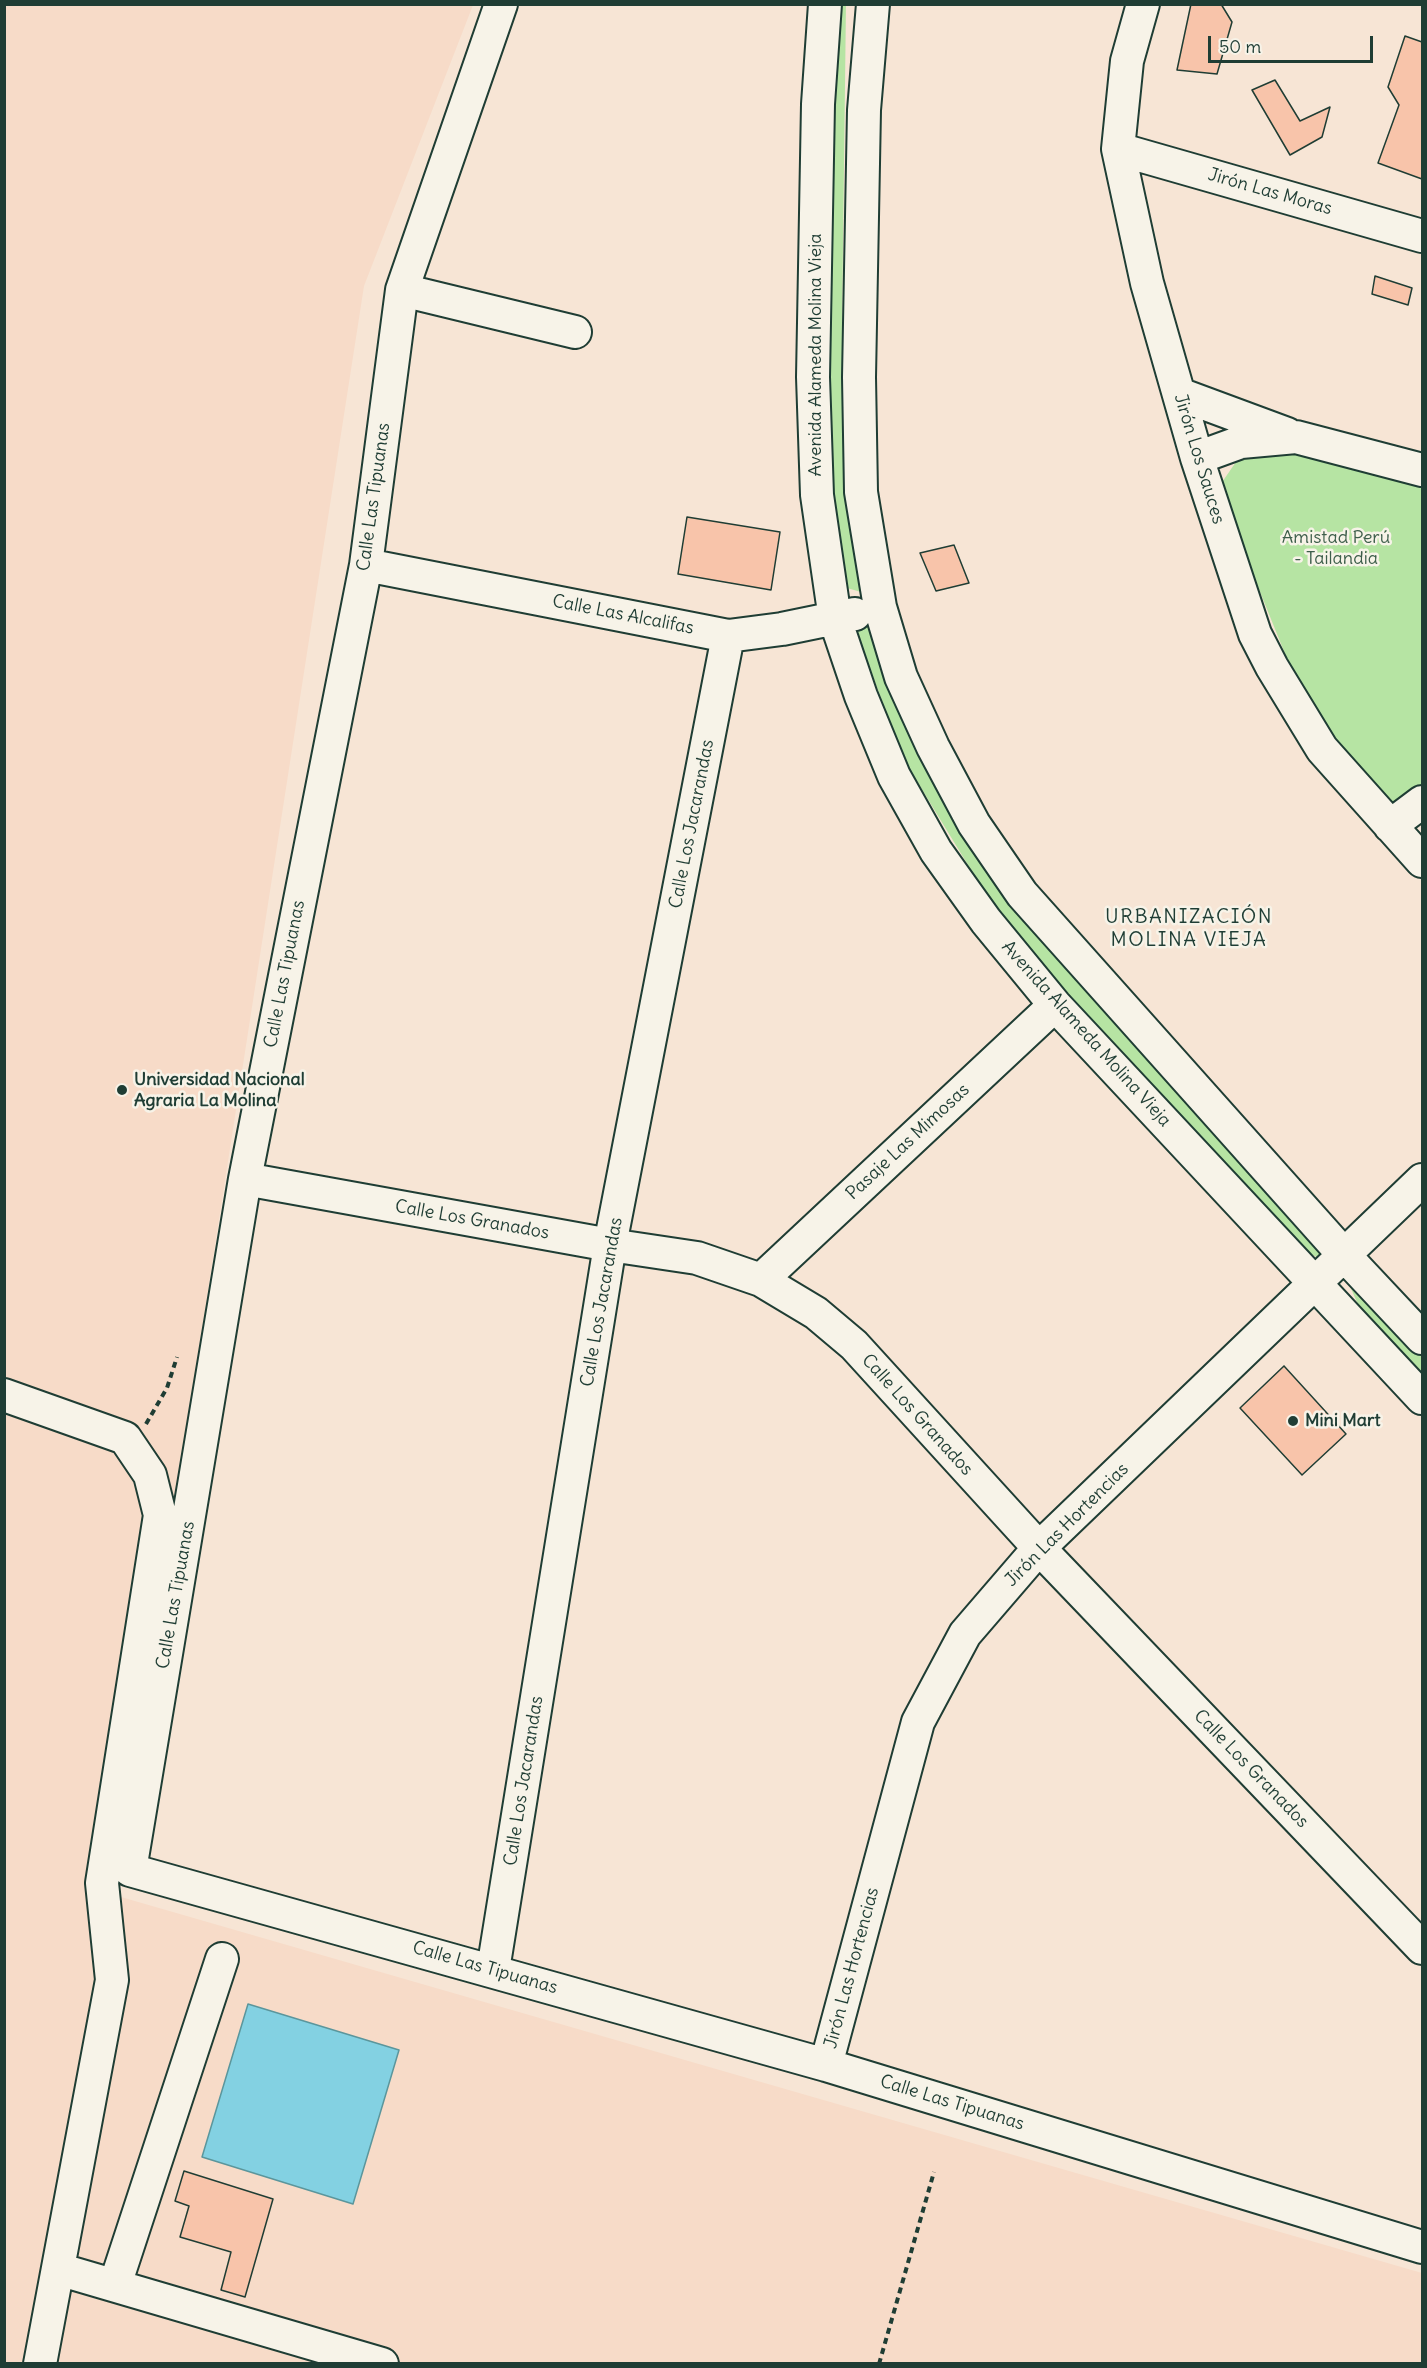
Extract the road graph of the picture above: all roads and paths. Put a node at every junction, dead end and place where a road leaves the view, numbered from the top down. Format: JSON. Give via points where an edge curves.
{"nodes":[{"id":1,"x":501,"y":4,"type":"edge"},
{"id":2,"x":825,"y":4,"type":"edge"},
{"id":3,"x":873,"y":4,"type":"edge"},
{"id":4,"x":1143,"y":4,"type":"edge"},
{"id":5,"x":1118,"y":149,"type":"junction"},
{"id":6,"x":1422,"y":236,"type":"edge"},
{"id":7,"x":402,"y":290,"type":"junction"},
{"id":8,"x":575,"y":332,"type":"dead end"},
{"id":9,"x":1179,"y":394,"type":"junction"},
{"id":10,"x":1296,"y":437,"type":"junction"},
{"id":11,"x":1197,"y":458,"type":"junction"},
{"id":12,"x":1422,"y":470,"type":"edge"},
{"id":13,"x":366,"y":565,"type":"junction"},
{"id":14,"x":879,"y":608,"type":"junction"},
{"id":15,"x":835,"y":619,"type":"junction"},
{"id":16,"x":728,"y":636,"type":"junction"},
{"id":17,"x":1422,"y":802,"type":"edge"},
{"id":18,"x":1390,"y":826,"type":"junction"},
{"id":19,"x":1422,"y":861,"type":"edge"},
{"id":20,"x":1055,"y":1005,"type":"junction"},
{"id":21,"x":245,"y":1179,"type":"junction"},
{"id":22,"x":1422,"y":1180,"type":"edge"},
{"id":23,"x":610,"y":1245,"type":"junction"},
{"id":24,"x":1345,"y":1256,"type":"junction"},
{"id":25,"x":761,"y":1280,"type":"junction"},
{"id":26,"x":1315,"y":1283,"type":"junction"},
{"id":27,"x":1422,"y":1338,"type":"edge"},
{"id":28,"x":177,"y":1357,"type":"dead end"},
{"id":29,"x":4,"y":1395,"type":"edge"},
{"id":30,"x":1422,"y":1398,"type":"edge"},
{"id":31,"x":125,"y":1438,"type":"junction"},
{"id":32,"x":1039,"y":1548,"type":"junction"},
{"id":33,"x":1418,"y":1935,"type":"edge"},
{"id":34,"x":222,"y":1959,"type":"dead end"},
{"id":35,"x":493,"y":1970,"type":"junction"},
{"id":36,"x":826,"y":2065,"type":"junction"},
{"id":37,"x":934,"y":2172,"type":"dead end"},
{"id":38,"x":1422,"y":2247,"type":"edge"},
{"id":39,"x":58,"y":2270,"type":"junction"},
{"id":40,"x":115,"y":2285,"type":"junction"},
{"id":41,"x":40,"y":2364,"type":"edge"},
{"id":42,"x":382,"y":2364,"type":"edge"},
{"id":43,"x":879,"y":2364,"type":"edge"}],
"edges":[{"from":1,"to":7,"type":"street","name":"Calle Las Tipuanas"},
{"from":2,"to":15,"type":"street","name":"Avenida Alameda Molina Vieja","via":[[818,104],[813,377],[817,495]]},
{"from":3,"to":14,"type":"street","via":[[864,110],[859,377],[861,492]]},
{"from":4,"to":5,"type":"street","name":"Jirón Los Sauces","via":[[1127,61]]},
{"from":5,"to":6,"type":"street","name":"Jirón Las Moras"},
{"from":5,"to":9,"type":"street","name":"Jirón Los Sauces","via":[[1147,283]]},
{"from":7,"to":8,"type":"street"},
{"from":7,"to":13,"type":"street","name":"Calle Las Tipuanas"},
{"from":9,"to":10,"type":"street"},
{"from":9,"to":11,"type":"street","name":"Jirón Los Sauces"},
{"from":10,"to":11,"type":"street","via":[[1241,442]]},
{"from":10,"to":12,"type":"street"},
{"from":11,"to":18,"type":"street","name":"Jirón Los Sauces","via":[[1255,634],[1272,667],[1322,749]]},
{"from":13,"to":16,"type":"street","name":"Calle Las Alcalifas"},
{"from":13,"to":21,"type":"street","name":"Calle Las Tipuanas"},
{"from":14,"to":15,"type":"street","name":"Calle Las Alcalifas"},
{"from":14,"to":24,"type":"street","via":[[902,677],[933,747],[974,824],[1022,894]]},
{"from":15,"to":16,"type":"street","name":"Calle Las Alcalifas"},
{"from":15,"to":20,"type":"street","name":"Avenida Alameda Molina Vieja","via":[[894,776],[936,851]]},
{"from":16,"to":23,"type":"street","name":"Calle Los Jacarandas"},
{"from":17,"to":18,"type":"street"},
{"from":18,"to":19,"type":"street","name":"Jirón Los Sauces"},
{"from":20,"to":25,"type":"street","name":"Pasaje Las Mimosas"},
{"from":20,"to":26,"type":"street","name":"Avenida Alameda Molina Vieja"},
{"from":21,"to":23,"type":"street","name":"Calle Los Granados"},
{"from":21,"to":35,"type":"street","name":"Calle Las Tipuanas","via":[[129,1870]]},
{"from":22,"to":24,"type":"street","name":"Jirón Las Hortencias"},
{"from":23,"to":25,"type":"street","name":"Calle Los Granados","via":[[697,1258]]},
{"from":23,"to":35,"type":"street","name":"Calle Los Jacarandas"},
{"from":24,"to":26,"type":"street","name":"Jirón Las Hortencias"},
{"from":24,"to":27,"type":"street"},
{"from":25,"to":32,"type":"street","name":"Calle Los Granados","via":[[816,1313],[854,1345]]},
{"from":26,"to":30,"type":"street","name":"Avenida Alameda Molina Vieja"},
{"from":26,"to":32,"type":"street","name":"Jirón Las Hortencias"},
{"from":28,"to":31,"type":"path","via":[[148,1423]]},
{"from":29,"to":31,"type":"street"},
{"from":31,"to":39,"type":"street","via":[[150,1475],[159,1515],[102,1883],[112,1980]]},
{"from":32,"to":33,"type":"street","name":"Calle Los Granados"},
{"from":32,"to":36,"type":"street","name":"Jirón Las Hortencias","via":[[964,1634],[918,1722]]},
{"from":34,"to":40,"type":"street"},
{"from":35,"to":36,"type":"street","name":"Calle Las Tipuanas"},
{"from":36,"to":38,"type":"street","name":"Calle Las Tipuanas"},
{"from":37,"to":43,"type":"path"},
{"from":39,"to":40,"type":"street"},
{"from":39,"to":41,"type":"street"},
{"from":40,"to":42,"type":"street"}]}
